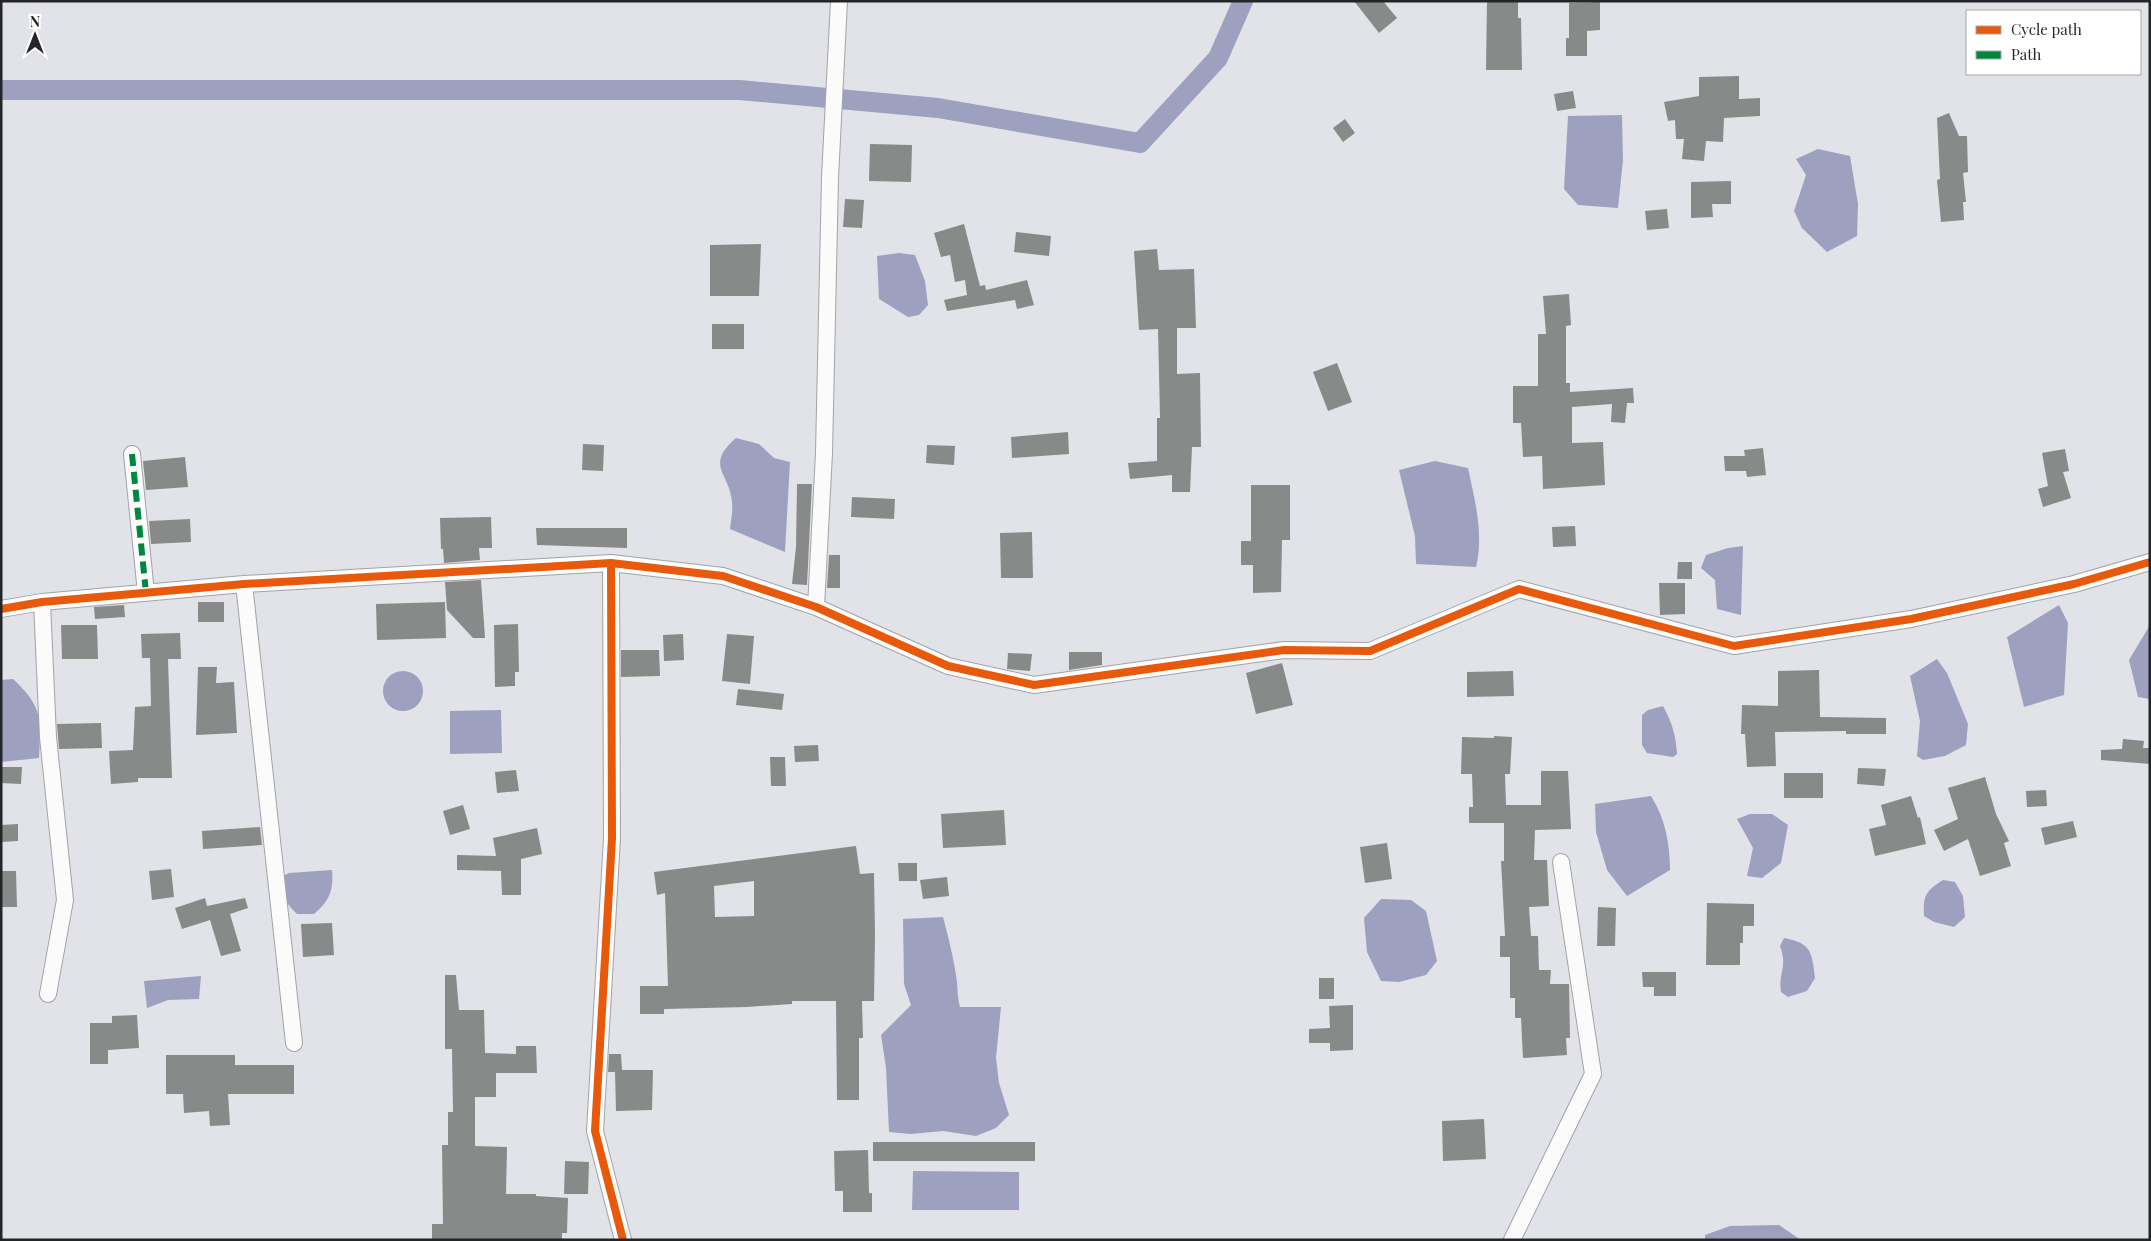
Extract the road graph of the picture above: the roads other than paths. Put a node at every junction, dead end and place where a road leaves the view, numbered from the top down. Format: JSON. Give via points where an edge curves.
{"nodes":[{"id":1,"x":839,"y":1,"type":"edge"},
{"id":2,"x":132,"y":454,"type":"dead end"},
{"id":3,"x":2150,"y":562,"type":"edge"},
{"id":4,"x":612,"y":563,"type":"junction"},
{"id":5,"x":244,"y":584,"type":"junction"},
{"id":6,"x":146,"y":593,"type":"junction"},
{"id":7,"x":42,"y":602,"type":"junction"},
{"id":8,"x":816,"y":607,"type":"junction"},
{"id":9,"x":1,"y":609,"type":"edge"},
{"id":10,"x":1561,"y":862,"type":"dead end"},
{"id":11,"x":48,"y":994,"type":"dead end"},
{"id":12,"x":294,"y":1043,"type":"dead end"},
{"id":13,"x":623,"y":1240,"type":"edge"},
{"id":14,"x":1512,"y":1240,"type":"edge"}],
"edges":[{"from":1,"to":8,"type":"street"},
{"from":2,"to":6,"type":"street"},
{"from":3,"to":8,"type":"street","via":[[2074,584],[1911,619],[1734,646],[1518,590],[1370,651],[1284,650],[1034,685],[948,666]]},
{"from":4,"to":5,"type":"street"},
{"from":4,"to":8,"type":"street","via":[[723,576]]},
{"from":4,"to":13,"type":"street","via":[[612,838],[595,1131]]},
{"from":5,"to":6,"type":"street"},
{"from":5,"to":12,"type":"street"},
{"from":6,"to":7,"type":"street"},
{"from":7,"to":9,"type":"street"},
{"from":7,"to":11,"type":"street","via":[[48,737],[65,900]]},
{"from":10,"to":14,"type":"street","via":[[1593,1074]]}]}
